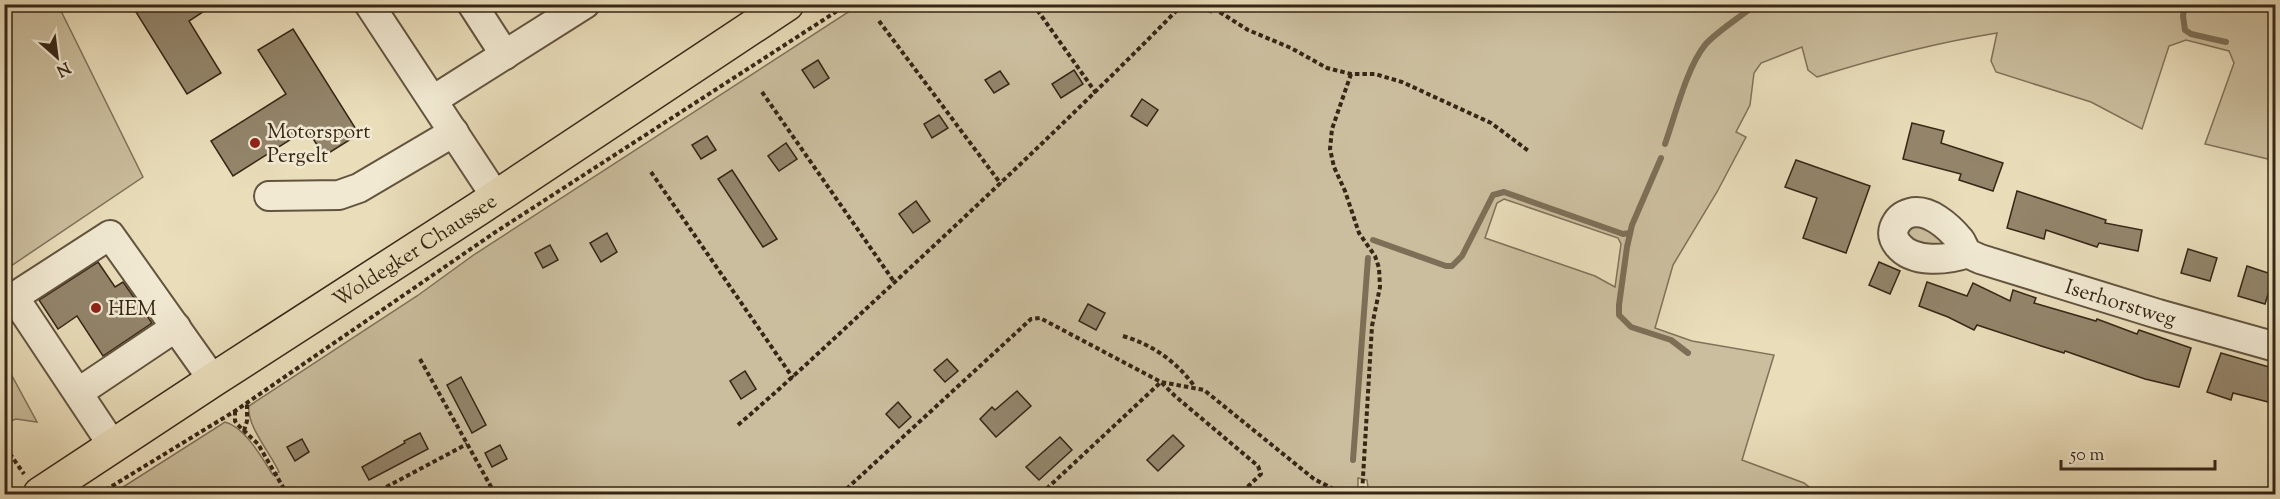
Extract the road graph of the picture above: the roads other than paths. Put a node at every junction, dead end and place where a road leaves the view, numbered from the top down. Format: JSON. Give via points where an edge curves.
{"nodes":[{"id":1,"x":369,"y":4,"type":"edge"},
{"id":2,"x":472,"y":4,"type":"edge"},
{"id":3,"x":585,"y":4,"type":"edge"},
{"id":4,"x":787,"y":4,"type":"edge"},
{"id":5,"x":505,"y":55,"type":"junction"},
{"id":6,"x":433,"y":100,"type":"junction"},
{"id":7,"x":454,"y":132,"type":"junction"},
{"id":8,"x":269,"y":196,"type":"dead end"},
{"id":9,"x":496,"y":197,"type":"junction"},
{"id":10,"x":1968,"y":253,"type":"dead end"},
{"id":11,"x":176,"y":327,"type":"junction"},
{"id":12,"x":2276,"y":346,"type":"edge"},
{"id":13,"x":213,"y":380,"type":"junction"},
{"id":14,"x":79,"y":392,"type":"junction"},
{"id":15,"x":113,"y":446,"type":"junction"},
{"id":16,"x":34,"y":487,"type":"edge"}],
"edges":[{"from":1,"to":6,"type":"street"},
{"from":2,"to":5,"type":"street"},
{"from":3,"to":5,"type":"street"},
{"from":4,"to":9,"type":"main road","name":"Woldegker Chaussee"},
{"from":5,"to":6,"type":"street"},
{"from":6,"to":7,"type":"street"},
{"from":7,"to":8,"type":"street","via":[[339,195]]},
{"from":7,"to":9,"type":"street"},
{"from":9,"to":13,"type":"main road","name":"Woldegker Chaussee"},
{"from":10,"to":12,"type":"street","name":"Iserhorstweg","via":[[2158,314]]},
{"from":11,"to":13,"type":"street"},
{"from":11,"to":14,"type":"street"},
{"from":11,"to":14,"type":"street","via":[[110,235],[14,297]]},
{"from":13,"to":15,"type":"main road","name":"Woldegker Chaussee"},
{"from":14,"to":15,"type":"street"},
{"from":15,"to":16,"type":"main road","name":"Woldegker Chaussee"}]}
